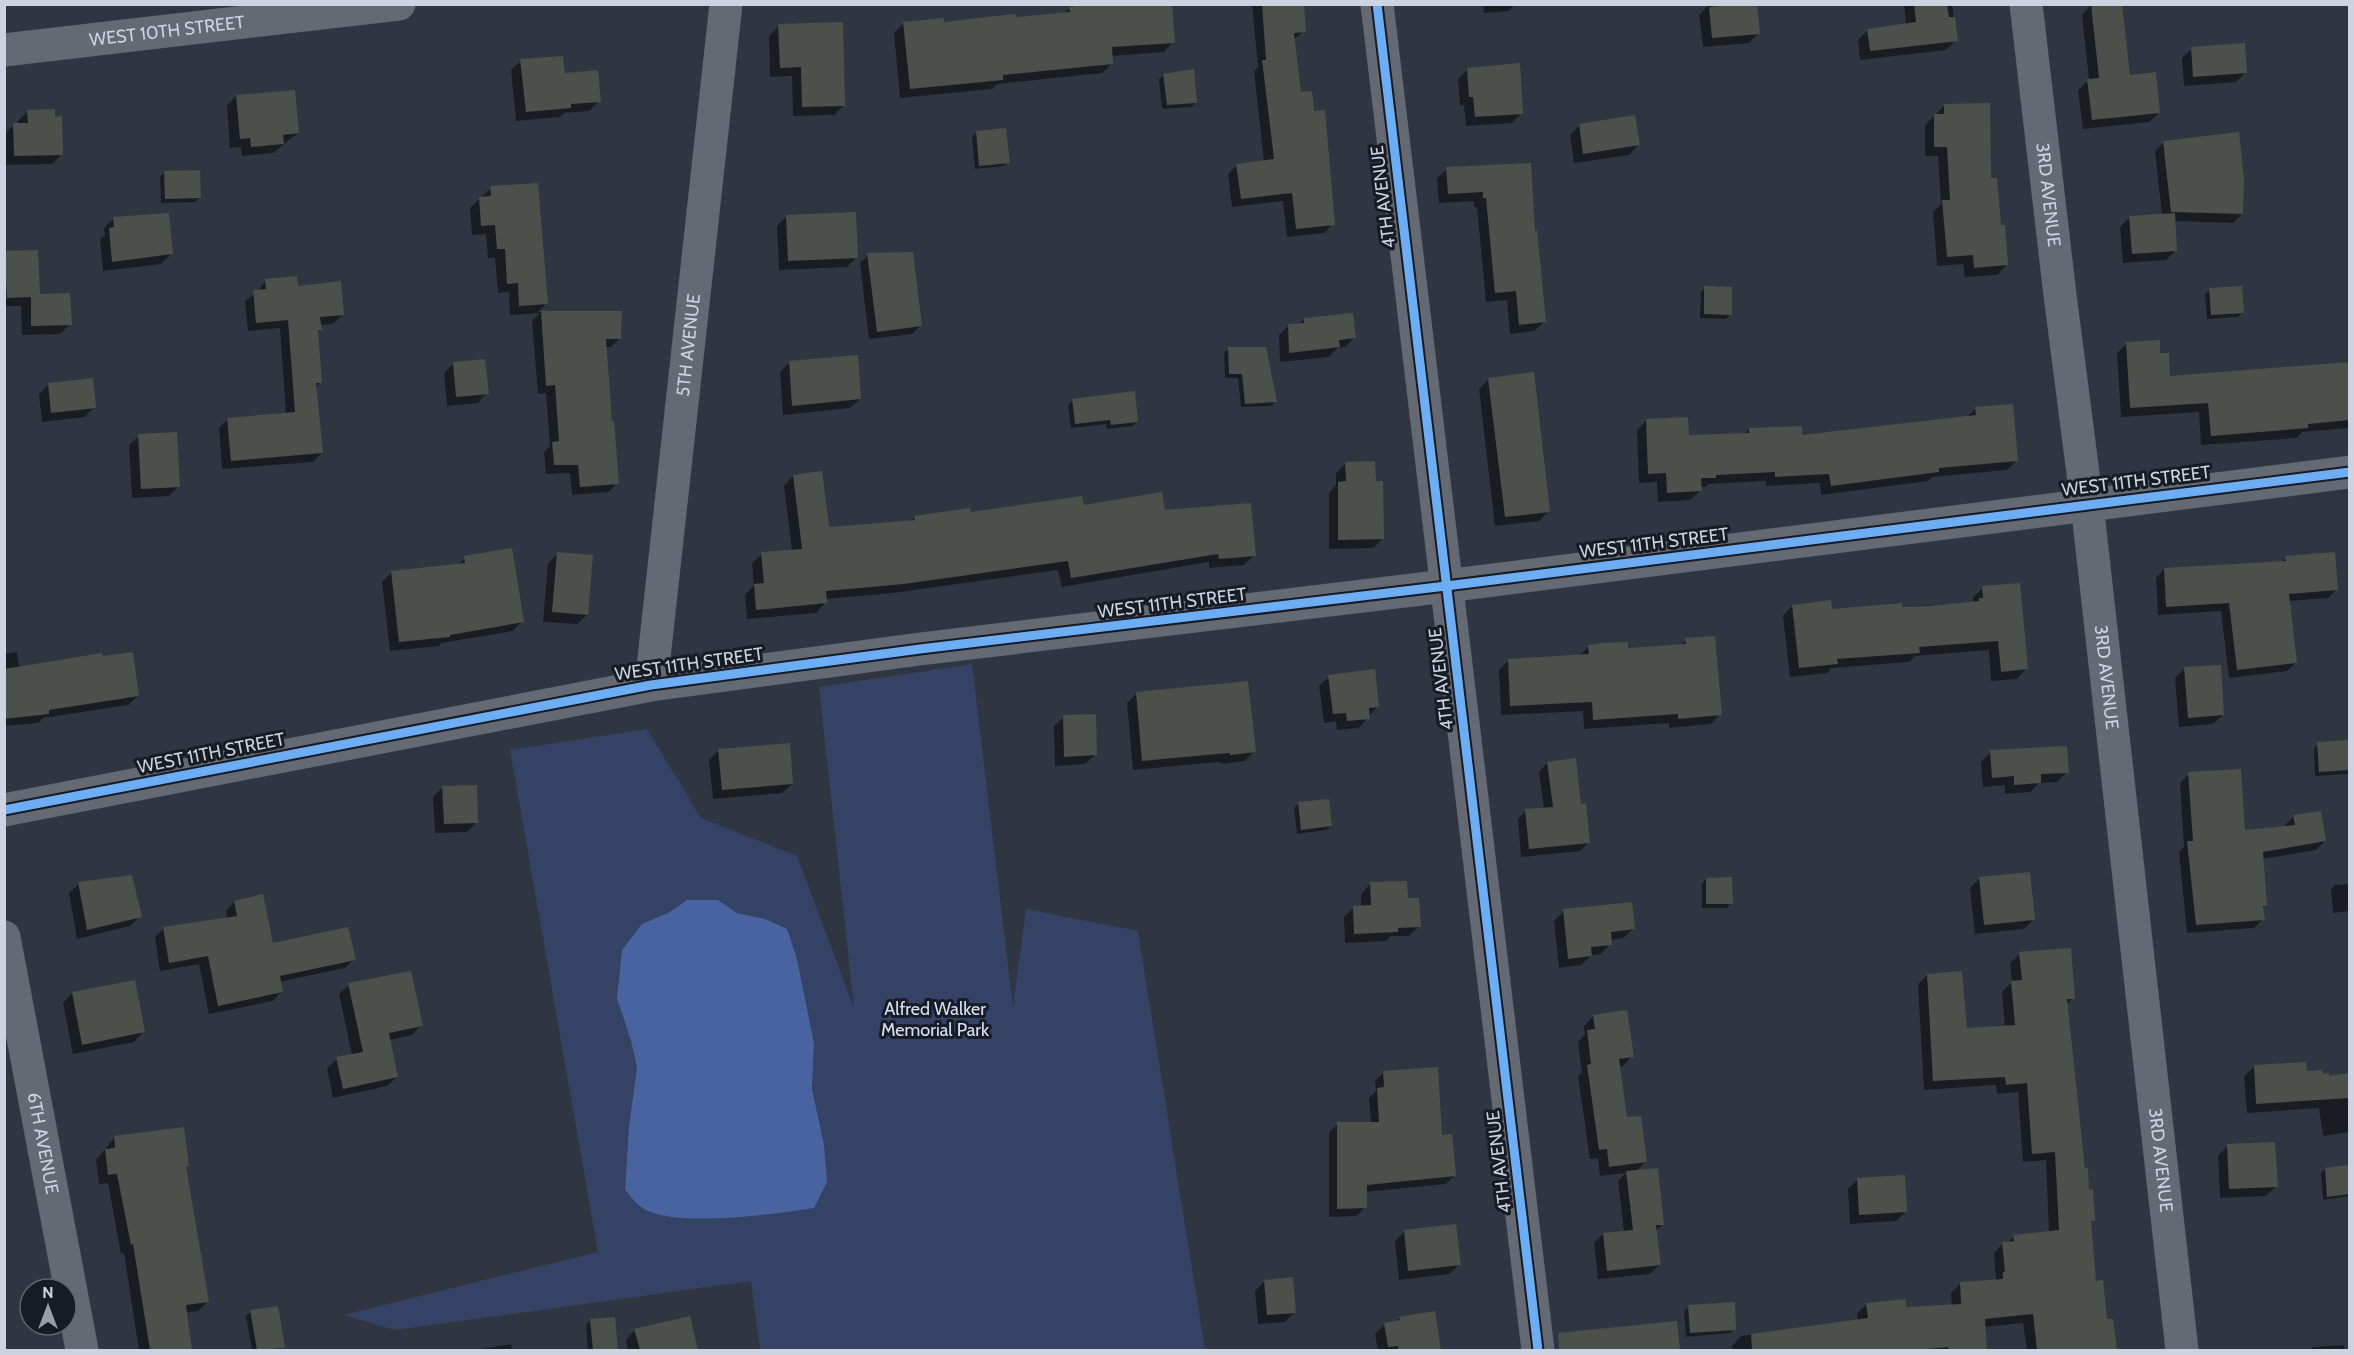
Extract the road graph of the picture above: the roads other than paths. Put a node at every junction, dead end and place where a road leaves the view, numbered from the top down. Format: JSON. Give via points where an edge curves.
{"nodes":[{"id":1,"x":399,"y":4,"type":"edge"},
{"id":2,"x":726,"y":4,"type":"edge"},
{"id":3,"x":1377,"y":4,"type":"edge"},
{"id":4,"x":2026,"y":4,"type":"edge"},
{"id":5,"x":4,"y":50,"type":"edge"},
{"id":6,"x":2349,"y":472,"type":"edge"},
{"id":7,"x":2087,"y":504,"type":"junction"},
{"id":8,"x":1446,"y":586,"type":"junction"},
{"id":9,"x":651,"y":684,"type":"junction"},
{"id":10,"x":4,"y":810,"type":"edge"},
{"id":11,"x":4,"y":937,"type":"edge"},
{"id":12,"x":82,"y":1350,"type":"edge"},
{"id":13,"x":1538,"y":1350,"type":"edge"},
{"id":14,"x":2181,"y":1350,"type":"edge"}],
"edges":[{"from":1,"to":5,"type":"street","name":"WEST 10TH STREET"},
{"from":2,"to":9,"type":"street","name":"5TH AVENUE"},
{"from":3,"to":8,"type":"street","name":"4TH AVENUE"},
{"from":4,"to":7,"type":"street","name":"3RD AVENUE"},
{"from":6,"to":7,"type":"street","name":"WEST 11TH STREET"},
{"from":7,"to":8,"type":"street","name":"WEST 11TH STREET"},
{"from":7,"to":14,"type":"street","name":"3RD AVENUE"},
{"from":8,"to":9,"type":"street","name":"WEST 11TH STREET"},
{"from":8,"to":13,"type":"street","name":"4TH AVENUE"},
{"from":9,"to":10,"type":"street","name":"WEST 11TH STREET"},
{"from":11,"to":12,"type":"street","name":"6TH AVENUE"}]}
